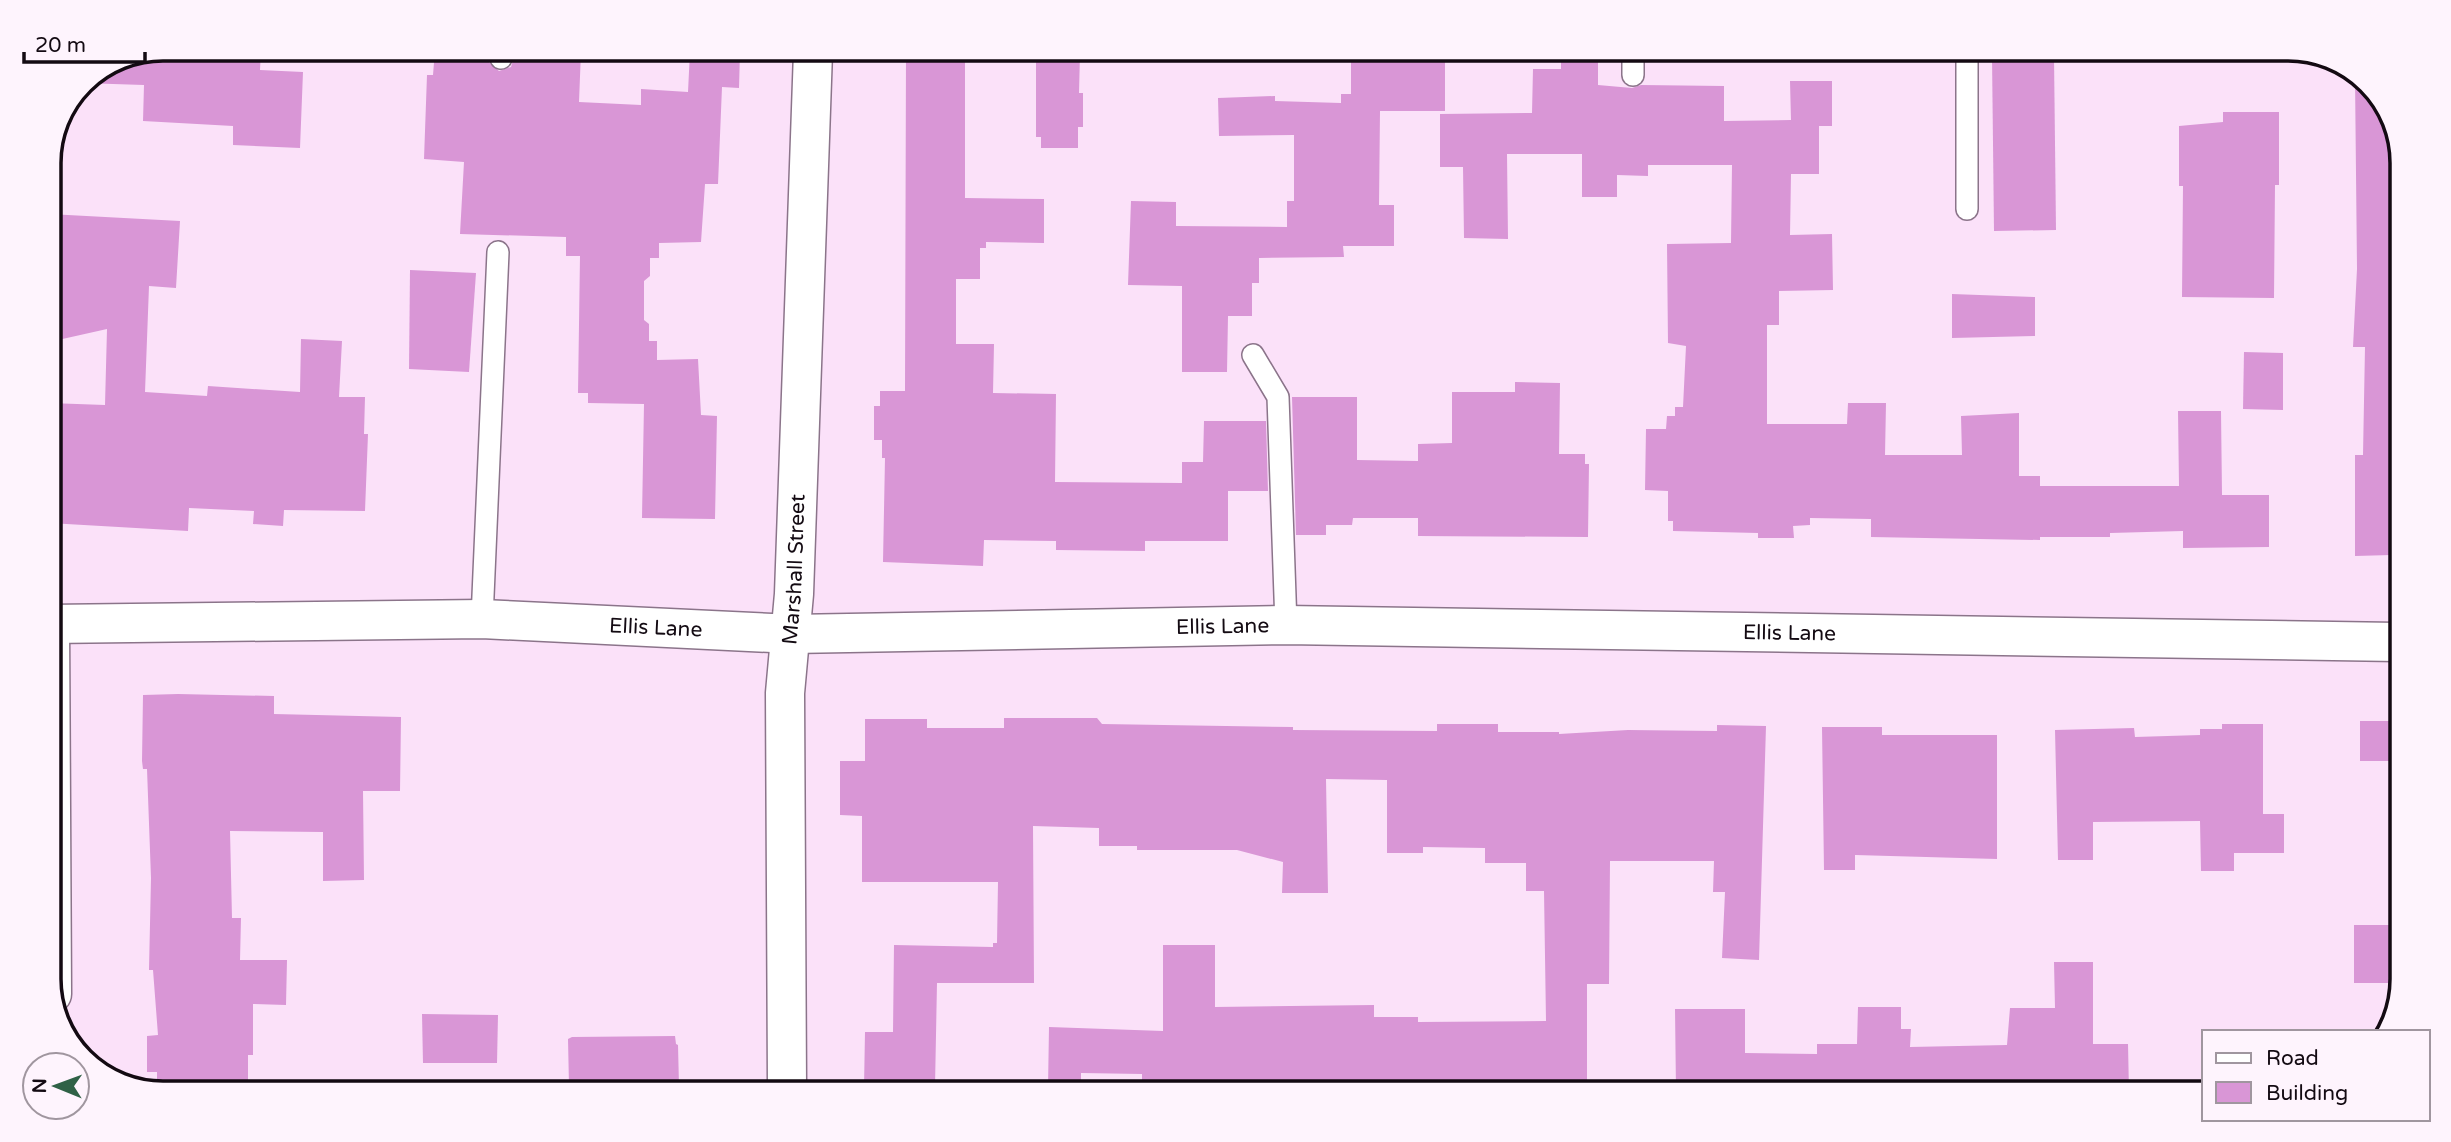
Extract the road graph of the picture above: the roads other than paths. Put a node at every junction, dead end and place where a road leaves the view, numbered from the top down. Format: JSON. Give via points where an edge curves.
{"nodes":[{"id":1,"x":813,"y":61,"type":"edge"},
{"id":2,"x":1967,"y":61,"type":"edge"},
{"id":3,"x":1967,"y":209,"type":"dead end"},
{"id":4,"x":498,"y":252,"type":"dead end"},
{"id":5,"x":1253,"y":355,"type":"dead end"},
{"id":6,"x":482,"y":619,"type":"junction"},
{"id":7,"x":61,"y":624,"type":"edge"},
{"id":8,"x":1286,"y":625,"type":"junction"},
{"id":9,"x":792,"y":634,"type":"junction"},
{"id":10,"x":2390,"y":642,"type":"edge"},
{"id":11,"x":787,"y":1081,"type":"edge"}],
"edges":[{"from":1,"to":9,"type":"street","name":"Marshall Street"},
{"from":2,"to":3,"type":"lane"},
{"from":4,"to":6,"type":"lane"},
{"from":5,"to":8,"type":"lane","via":[[1278,397]]},
{"from":6,"to":7,"type":"street","name":"Ellis Lane"},
{"from":6,"to":9,"type":"street","name":"Ellis Lane"},
{"from":8,"to":9,"type":"street","name":"Ellis Lane"},
{"from":8,"to":10,"type":"street","name":"Ellis Lane"},
{"from":9,"to":11,"type":"street","name":"Marshall Street","via":[[785,693]]}]}
